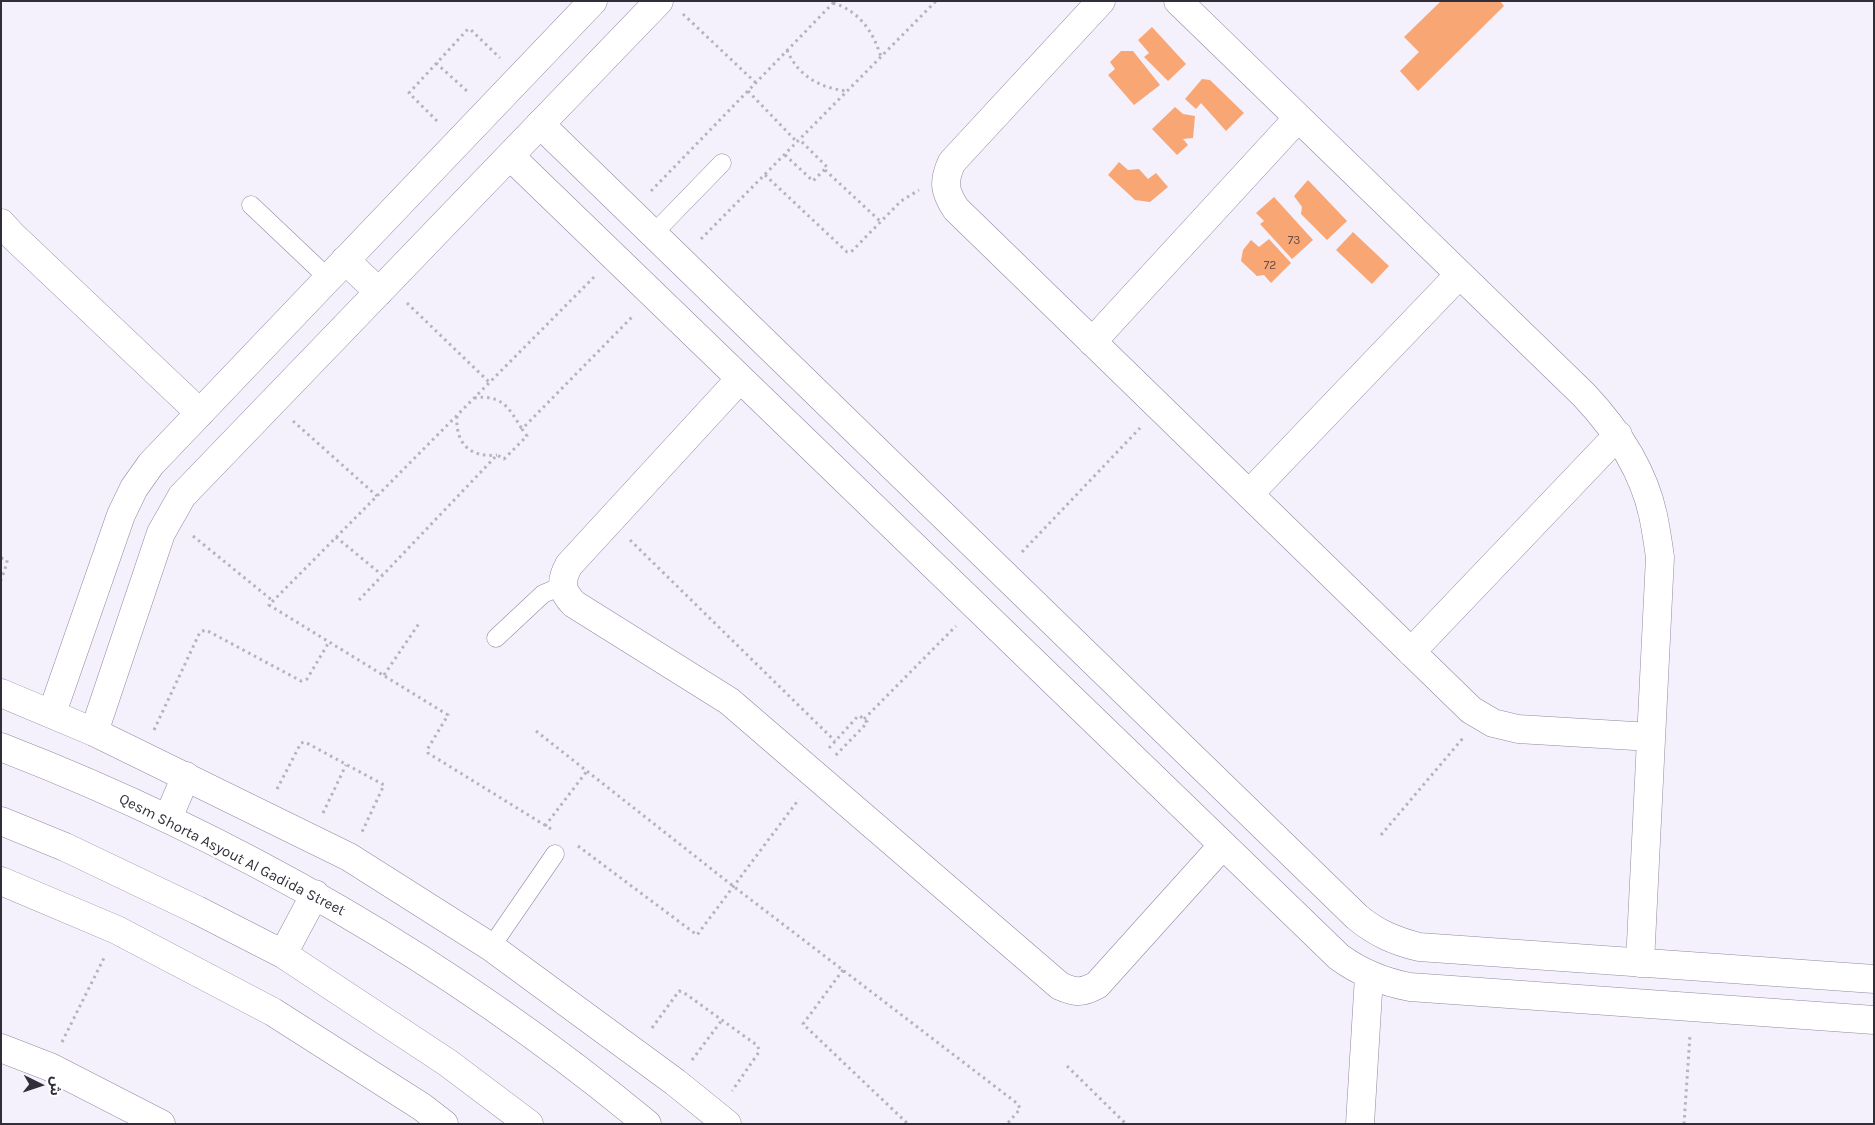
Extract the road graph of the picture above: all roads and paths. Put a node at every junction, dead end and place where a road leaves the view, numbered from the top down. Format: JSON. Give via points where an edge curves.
{"nodes":[{"id":1,"x":593,"y":1,"type":"edge"},
{"id":2,"x":936,"y":1,"type":"edge"},
{"id":3,"x":1101,"y":1,"type":"edge"},
{"id":4,"x":1178,"y":1,"type":"edge"},
{"id":5,"x":834,"y":2,"type":"edge"},
{"id":6,"x":668,"y":5,"type":"edge"},
{"id":7,"x":787,"y":50,"type":"junction"},
{"id":8,"x":881,"y":57,"type":"junction"},
{"id":9,"x":436,"y":63,"type":"junction"},
{"id":10,"x":521,"y":77,"type":"junction"},
{"id":11,"x":756,"y":82,"type":"junction"},
{"id":12,"x":748,"y":91,"type":"junction"},
{"id":13,"x":847,"y":91,"type":"junction"},
{"id":14,"x":488,"y":111,"type":"junction"},
{"id":15,"x":1298,"y":118,"type":"junction"},
{"id":16,"x":540,"y":124,"type":"junction"},
{"id":17,"x":798,"y":141,"type":"junction"},
{"id":18,"x":459,"y":142,"type":"junction"},
{"id":19,"x":785,"y":154,"type":"junction"},
{"id":20,"x":510,"y":156,"type":"junction"},
{"id":21,"x":722,"y":163,"type":"dead end"},
{"id":22,"x":825,"y":170,"type":"junction"},
{"id":23,"x":765,"y":174,"type":"junction"},
{"id":24,"x":945,"y":186,"type":"junction"},
{"id":25,"x":251,"y":205,"type":"dead end"},
{"id":26,"x":631,"y":212,"type":"junction"},
{"id":27,"x":880,"y":221,"type":"junction"},
{"id":28,"x":1,"y":223,"type":"edge"},
{"id":29,"x":653,"y":234,"type":"junction"},
{"id":30,"x":680,"y":260,"type":"junction"},
{"id":31,"x":337,"y":269,"type":"junction"},
{"id":32,"x":1459,"y":275,"type":"junction"},
{"id":33,"x":383,"y":288,"type":"junction"},
{"id":34,"x":654,"y":295,"type":"junction"},
{"id":35,"x":1092,"y":342,"type":"junction"},
{"id":36,"x":740,"y":379,"type":"junction"},
{"id":37,"x":489,"y":382,"type":"dead end"},
{"id":38,"x":474,"y":398,"type":"dead end"},
{"id":39,"x":272,"y":402,"type":"junction"},
{"id":40,"x":1160,"y":408,"type":"junction"},
{"id":41,"x":200,"y":412,"type":"junction"},
{"id":42,"x":457,"y":415,"type":"dead end"},
{"id":43,"x":522,"y":430,"type":"junction"},
{"id":44,"x":1618,"y":435,"type":"junction"},
{"id":45,"x":497,"y":455,"type":"junction"},
{"id":46,"x":1249,"y":494,"type":"junction"},
{"id":47,"x":377,"y":496,"type":"dead end"},
{"id":48,"x":169,"y":517,"type":"junction"},
{"id":49,"x":610,"y":521,"type":"junction"},
{"id":50,"x":336,"y":537,"type":"dead end"},
{"id":51,"x":1,"y":558,"type":"edge"},
{"id":52,"x":1003,"y":573,"type":"junction"},
{"id":53,"x":382,"y":576,"type":"junction"},
{"id":54,"x":1,"y":580,"type":"edge"},
{"id":55,"x":562,"y":586,"type":"junction"},
{"id":56,"x":359,"y":600,"type":"dead end"},
{"id":57,"x":273,"y":601,"type":"dead end"},
{"id":58,"x":975,"y":606,"type":"junction"},
{"id":59,"x":420,"y":622,"type":"dead end"},
{"id":60,"x":496,"y":638,"type":"dead end"},
{"id":61,"x":329,"y":642,"type":"dead end"},
{"id":62,"x":1411,"y":652,"type":"junction"},
{"id":63,"x":384,"y":675,"type":"dead end"},
{"id":64,"x":1,"y":693,"type":"edge"},
{"id":65,"x":52,"y":713,"type":"junction"},
{"id":66,"x":1481,"y":717,"type":"junction"},
{"id":67,"x":864,"y":719,"type":"junction"},
{"id":68,"x":94,"y":732,"type":"junction"},
{"id":69,"x":536,"y":732,"type":"dead end"},
{"id":70,"x":1651,"y":737,"type":"junction"},
{"id":71,"x":835,"y":741,"type":"junction"},
{"id":72,"x":1,"y":747,"type":"edge"},
{"id":73,"x":1187,"y":752,"type":"junction"},
{"id":74,"x":142,"y":755,"type":"junction"},
{"id":75,"x":346,"y":764,"type":"junction"},
{"id":76,"x":587,"y":771,"type":"junction"},
{"id":77,"x":813,"y":773,"type":"junction"},
{"id":78,"x":186,"y":776,"type":"junction"},
{"id":79,"x":1158,"y":782,"type":"junction"},
{"id":80,"x":264,"y":814,"type":"junction"},
{"id":81,"x":168,"y":818,"type":"junction"},
{"id":82,"x":1,"y":821,"type":"edge"},
{"id":83,"x":545,"y":826,"type":"dead end"},
{"id":84,"x":1381,"y":835,"type":"dead end"},
{"id":85,"x":311,"y":838,"type":"junction"},
{"id":86,"x":1224,"y":845,"type":"junction"},
{"id":87,"x":555,"y":854,"type":"dead end"},
{"id":88,"x":350,"y":857,"type":"junction"},
{"id":89,"x":1,"y":881,"type":"edge"},
{"id":90,"x":315,"y":894,"type":"junction"},
{"id":91,"x":117,"y":930,"type":"junction"},
{"id":92,"x":491,"y":947,"type":"junction"},
{"id":93,"x":283,"y":954,"type":"junction"},
{"id":94,"x":1640,"y":963,"type":"junction"},
{"id":95,"x":843,"y":970,"type":"junction"},
{"id":96,"x":1794,"y":974,"type":"junction"},
{"id":97,"x":1369,"y":976,"type":"junction"},
{"id":98,"x":1874,"y":979,"type":"edge"},
{"id":99,"x":1692,"y":1008,"type":"junction"},
{"id":100,"x":1791,"y":1014,"type":"junction"},
{"id":101,"x":722,"y":1020,"type":"junction"},
{"id":102,"x":1874,"y":1020,"type":"edge"},
{"id":103,"x":1,"y":1048,"type":"edge"},
{"id":104,"x":634,"y":1052,"type":"junction"},
{"id":105,"x":1067,"y":1066,"type":"dead end"},
{"id":106,"x":50,"y":1067,"type":"junction"},
{"id":107,"x":675,"y":1082,"type":"junction"},
{"id":108,"x":721,"y":1119,"type":"edge"},
{"id":109,"x":1124,"y":1123,"type":"edge"},
{"id":110,"x":161,"y":1124,"type":"edge"},
{"id":111,"x":444,"y":1124,"type":"edge"},
{"id":112,"x":529,"y":1124,"type":"edge"},
{"id":113,"x":647,"y":1124,"type":"edge"},
{"id":114,"x":908,"y":1124,"type":"edge"},
{"id":115,"x":1007,"y":1124,"type":"edge"},
{"id":116,"x":1360,"y":1124,"type":"edge"},
{"id":117,"x":1684,"y":1124,"type":"edge"}],
"edges":[{"from":1,"to":10,"type":"street"},
{"from":2,"to":8,"type":"path"},
{"from":3,"to":24,"type":"street","via":[[952,162]]},
{"from":4,"to":15,"type":"street"},
{"from":5,"to":7,"type":"path"},
{"from":5,"to":8,"type":"path","via":[[858,16],[869,28]]},
{"from":6,"to":11,"type":"path"},
{"from":6,"to":16,"type":"street"},
{"from":7,"to":11,"type":"path"},
{"from":7,"to":13,"type":"path","via":[[792,62],[816,83]]},
{"from":8,"to":13,"type":"path"},
{"from":9,"to":10,"type":"path","via":[[469,29]]},
{"from":9,"to":14,"type":"path"},
{"from":9,"to":18,"type":"path","via":[[409,95]]},
{"from":10,"to":14,"type":"street"},
{"from":11,"to":12,"type":"path"},
{"from":12,"to":17,"type":"path"},
{"from":12,"to":26,"type":"path"},
{"from":13,"to":17,"type":"path"},
{"from":14,"to":18,"type":"street"},
{"from":15,"to":32,"type":"street"},
{"from":15,"to":35,"type":"street"},
{"from":16,"to":20,"type":"street"},
{"from":16,"to":26,"type":"street"},
{"from":17,"to":19,"type":"path"},
{"from":17,"to":22,"type":"path","via":[[827,167]]},
{"from":18,"to":31,"type":"street"},
{"from":19,"to":22,"type":"path","via":[[813,181]]},
{"from":19,"to":23,"type":"path"},
{"from":20,"to":33,"type":"street"},
{"from":20,"to":34,"type":"street"},
{"from":21,"to":29,"type":"lane"},
{"from":22,"to":27,"type":"path"},
{"from":23,"to":27,"type":"path","via":[[847,252],[851,252]]},
{"from":23,"to":30,"type":"path"},
{"from":24,"to":27,"type":"path","via":[[914,192]]},
{"from":24,"to":35,"type":"street","via":[[956,209]]},
{"from":25,"to":31,"type":"lane"},
{"from":26,"to":29,"type":"street"},
{"from":28,"to":41,"type":"street"},
{"from":29,"to":30,"type":"street"},
{"from":30,"to":52,"type":"street"},
{"from":31,"to":33,"type":"street"},
{"from":31,"to":41,"type":"street"},
{"from":32,"to":44,"type":"street","via":[[1584,395]]},
{"from":32,"to":46,"type":"street"},
{"from":33,"to":37,"type":"path"},
{"from":33,"to":39,"type":"street"},
{"from":34,"to":36,"type":"street"},
{"from":34,"to":43,"type":"path"},
{"from":35,"to":40,"type":"street"},
{"from":36,"to":49,"type":"street"},
{"from":36,"to":58,"type":"street"},
{"from":38,"to":43,"type":"path","via":[[499,400],[511,411]]},
{"from":39,"to":47,"type":"path"},
{"from":39,"to":48,"type":"street","via":[[190,487]]},
{"from":40,"to":46,"type":"street"},
{"from":40,"to":52,"type":"path"},
{"from":41,"to":65,"type":"street","via":[[151,464],[127,502]]},
{"from":42,"to":45,"type":"path","via":[[459,437],[466,447],[486,456]]},
{"from":43,"to":45,"type":"path","via":[[527,436],[504,459]]},
{"from":44,"to":62,"type":"street"},
{"from":44,"to":70,"type":"street","via":[[1639,473],[1653,514],[1660,557]]},
{"from":45,"to":53,"type":"path"},
{"from":46,"to":62,"type":"street"},
{"from":48,"to":57,"type":"path"},
{"from":48,"to":68,"type":"street"},
{"from":49,"to":55,"type":"street","via":[[569,565],[563,575]]},
{"from":49,"to":71,"type":"path"},
{"from":50,"to":53,"type":"path"},
{"from":51,"to":54,"type":"path","via":[[7,560]]},
{"from":52,"to":73,"type":"street"},
{"from":53,"to":56,"type":"path"},
{"from":55,"to":60,"type":"lane","via":[[543,594]]},
{"from":55,"to":77,"type":"street","via":[[574,604],[729,701]]},
{"from":58,"to":67,"type":"path"},
{"from":58,"to":79,"type":"street"},
{"from":59,"to":63,"type":"path"},
{"from":61,"to":74,"type":"path","via":[[307,679],[301,681],[203,630]]},
{"from":62,"to":66,"type":"street"},
{"from":64,"to":65,"type":"street"},
{"from":65,"to":68,"type":"street"},
{"from":66,"to":70,"type":"street","via":[[1518,729]]},
{"from":66,"to":84,"type":"path"},
{"from":67,"to":71,"type":"path","via":[[858,716]]},
{"from":67,"to":77,"type":"path","via":[[866,724]]},
{"from":68,"to":74,"type":"street"},
{"from":69,"to":76,"type":"path"},
{"from":70,"to":94,"type":"street"},
{"from":71,"to":77,"type":"path"},
{"from":72,"to":81,"type":"street","name":"Qesm Shorta Asyout Al Gadida Street"},
{"from":73,"to":79,"type":"street"},
{"from":73,"to":94,"type":"street","via":[[1356,917],[1386,937],[1419,947]]},
{"from":74,"to":78,"type":"street"},
{"from":75,"to":80,"type":"path","via":[[305,742],[301,743]]},
{"from":75,"to":85,"type":"path"},
{"from":75,"to":88,"type":"path","via":[[384,786]]},
{"from":76,"to":83,"type":"path"},
{"from":76,"to":95,"type":"path"},
{"from":77,"to":86,"type":"street","via":[[1060,986],[1072,991],[1086,991],[1098,985]]},
{"from":78,"to":80,"type":"street"},
{"from":78,"to":81,"type":"street"},
{"from":79,"to":86,"type":"street"},
{"from":80,"to":85,"type":"street"},
{"from":81,"to":90,"type":"street","name":"Qesm Shorta Asyout Al Gadida Street"},
{"from":82,"to":93,"type":"street","via":[[65,847]]},
{"from":85,"to":88,"type":"street"},
{"from":86,"to":97,"type":"street","via":[[1339,957]]},
{"from":87,"to":92,"type":"lane"},
{"from":88,"to":92,"type":"street"},
{"from":89,"to":91,"type":"street"},
{"from":90,"to":93,"type":"street"},
{"from":90,"to":113,"type":"street","name":"Qesm Shorta Asyout Al Gadida Street","via":[[456,981],[591,1078]]},
{"from":91,"to":106,"type":"path"},
{"from":91,"to":111,"type":"street","via":[[273,1012]]},
{"from":92,"to":104,"type":"street"},
{"from":93,"to":112,"type":"street","via":[[448,1063]]},
{"from":94,"to":96,"type":"street"},
{"from":95,"to":114,"type":"path","via":[[803,1024]]},
{"from":95,"to":115,"type":"path","via":[[1018,1104],[1020,1109]]},
{"from":96,"to":98,"type":"street"},
{"from":96,"to":100,"type":"street"},
{"from":97,"to":99,"type":"street","via":[[1410,987]]},
{"from":97,"to":116,"type":"street"},
{"from":99,"to":100,"type":"street"},
{"from":99,"to":117,"type":"path"},
{"from":100,"to":102,"type":"street"},
{"from":101,"to":104,"type":"path","via":[[679,991]]},
{"from":101,"to":107,"type":"path"},
{"from":101,"to":108,"type":"path","via":[[758,1046],[759,1052]]},
{"from":103,"to":106,"type":"street"},
{"from":104,"to":107,"type":"street"},
{"from":105,"to":109,"type":"path"},
{"from":106,"to":110,"type":"street"},
{"from":107,"to":108,"type":"street"}]}
